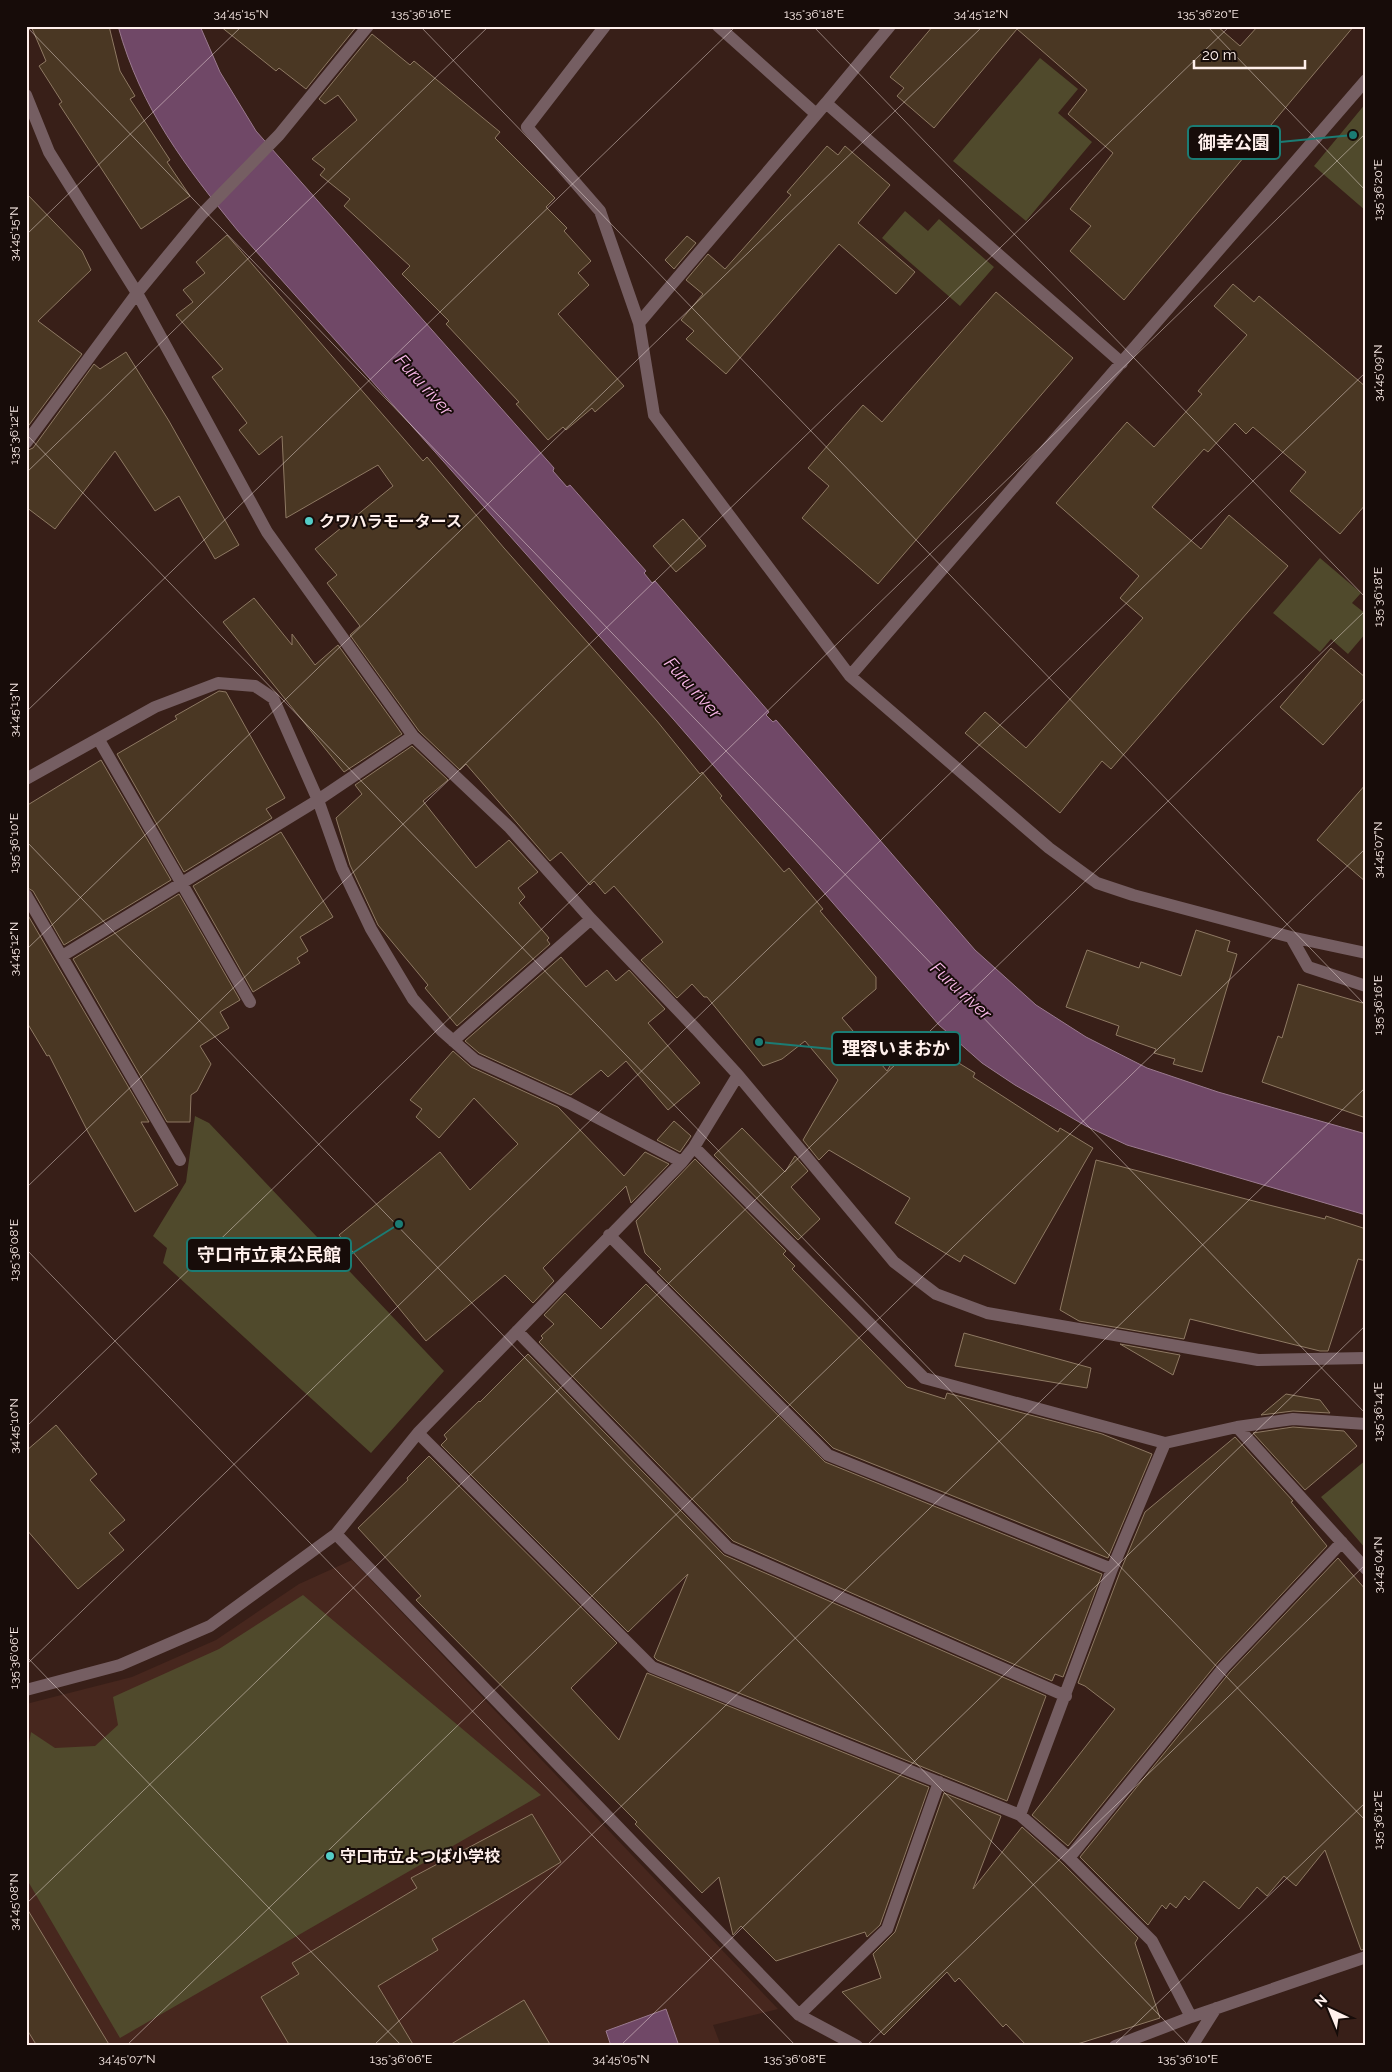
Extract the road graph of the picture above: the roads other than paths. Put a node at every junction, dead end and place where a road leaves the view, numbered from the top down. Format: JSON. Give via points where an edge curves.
{"nodes":[{"id":1,"x":368,"y":26,"type":"edge"},
{"id":2,"x":604,"y":26,"type":"edge"},
{"id":3,"x":718,"y":26,"type":"edge"},
{"id":4,"x":890,"y":26,"type":"edge"},
{"id":5,"x":1366,"y":80,"type":"edge"},
{"id":6,"x":26,"y":95,"type":"edge"},
{"id":7,"x":826,"y":103,"type":"junction"},
{"id":8,"x":816,"y":114,"type":"junction"},
{"id":9,"x":137,"y":293,"type":"junction"},
{"id":10,"x":638,"y":323,"type":"junction"},
{"id":11,"x":1122,"y":363,"type":"junction"},
{"id":12,"x":26,"y":443,"type":"edge"},
{"id":13,"x":850,"y":676,"type":"junction"},
{"id":14,"x":413,"y":736,"type":"junction"},
{"id":15,"x":100,"y":740,"type":"junction"},
{"id":16,"x":26,"y":779,"type":"edge"},
{"id":17,"x":318,"y":800,"type":"junction"},
{"id":18,"x":182,"y":884,"type":"junction"},
{"id":19,"x":26,"y":894,"type":"edge"},
{"id":20,"x":591,"y":919,"type":"junction"},
{"id":21,"x":1291,"y":938,"type":"junction"},
{"id":22,"x":1366,"y":953,"type":"edge"},
{"id":23,"x":62,"y":956,"type":"junction"},
{"id":24,"x":1366,"y":986,"type":"edge"},
{"id":25,"x":250,"y":1002,"type":"dead end"},
{"id":26,"x":452,"y":1041,"type":"junction"},
{"id":27,"x":738,"y":1075,"type":"junction"},
{"id":28,"x":694,"y":1147,"type":"junction"},
{"id":29,"x":180,"y":1160,"type":"dead end"},
{"id":30,"x":682,"y":1162,"type":"junction"},
{"id":31,"x":609,"y":1235,"type":"junction"},
{"id":32,"x":517,"y":1331,"type":"junction"},
{"id":33,"x":1366,"y":1358,"type":"edge"},
{"id":34,"x":1366,"y":1424,"type":"edge"},
{"id":35,"x":1237,"y":1426,"type":"junction"},
{"id":36,"x":418,"y":1433,"type":"junction"},
{"id":37,"x":1165,"y":1442,"type":"junction"},
{"id":38,"x":336,"y":1534,"type":"junction"},
{"id":39,"x":1342,"y":1542,"type":"junction"},
{"id":40,"x":1112,"y":1569,"type":"junction"},
{"id":41,"x":1366,"y":1569,"type":"edge"},
{"id":42,"x":26,"y":1690,"type":"edge"},
{"id":43,"x":1066,"y":1696,"type":"junction"},
{"id":44,"x":939,"y":1782,"type":"junction"},
{"id":45,"x":1020,"y":1815,"type":"junction"},
{"id":46,"x":1069,"y":1858,"type":"junction"},
{"id":47,"x":1366,"y":1957,"type":"edge"},
{"id":48,"x":1216,"y":2008,"type":"junction"},
{"id":49,"x":800,"y":2015,"type":"junction"},
{"id":50,"x":1191,"y":2016,"type":"junction"},
{"id":51,"x":857,"y":2046,"type":"edge"},
{"id":52,"x":1115,"y":2046,"type":"edge"},
{"id":53,"x":1192,"y":2046,"type":"edge"}],
"edges":[{"from":1,"to":9,"type":"street","via":[[278,135],[202,214]]},
{"from":2,"to":10,"type":"street","via":[[527,127],[600,211]]},
{"from":3,"to":8,"type":"street"},
{"from":4,"to":7,"type":"street"},
{"from":5,"to":11,"type":"street"},
{"from":6,"to":9,"type":"street","via":[[49,152]]},
{"from":7,"to":8,"type":"street"},
{"from":7,"to":11,"type":"street"},
{"from":8,"to":10,"type":"street"},
{"from":9,"to":12,"type":"street"},
{"from":9,"to":14,"type":"street","via":[[267,532]]},
{"from":10,"to":13,"type":"street","via":[[654,415]]},
{"from":11,"to":13,"type":"street"},
{"from":13,"to":21,"type":"street","via":[[1049,848],[1097,883]]},
{"from":14,"to":17,"type":"street"},
{"from":14,"to":20,"type":"street","via":[[510,828]]},
{"from":15,"to":16,"type":"street"},
{"from":15,"to":17,"type":"street","via":[[155,707],[218,683],[255,686],[273,698]]},
{"from":15,"to":18,"type":"street"},
{"from":17,"to":18,"type":"street"},
{"from":17,"to":26,"type":"street","via":[[342,868],[370,929],[413,999]]},
{"from":18,"to":23,"type":"street"},
{"from":18,"to":25,"type":"street"},
{"from":19,"to":23,"type":"street"},
{"from":20,"to":26,"type":"street"},
{"from":20,"to":27,"type":"street"},
{"from":21,"to":22,"type":"street"},
{"from":21,"to":24,"type":"street","via":[[1308,968]]},
{"from":23,"to":29,"type":"street"},
{"from":26,"to":30,"type":"street","via":[[475,1060],[569,1103]]},
{"from":27,"to":28,"type":"street"},
{"from":27,"to":33,"type":"street","via":[[894,1262],[936,1294],[987,1313],[1258,1360]]},
{"from":28,"to":30,"type":"street"},
{"from":28,"to":37,"type":"street","via":[[924,1378]]},
{"from":30,"to":31,"type":"street"},
{"from":31,"to":32,"type":"street"},
{"from":31,"to":40,"type":"street","via":[[828,1455]]},
{"from":32,"to":36,"type":"street"},
{"from":32,"to":43,"type":"street","via":[[728,1548]]},
{"from":34,"to":35,"type":"street","via":[[1293,1419]]},
{"from":35,"to":37,"type":"street"},
{"from":35,"to":39,"type":"street"},
{"from":36,"to":38,"type":"street"},
{"from":36,"to":44,"type":"street","via":[[652,1667]]},
{"from":37,"to":40,"type":"street"},
{"from":38,"to":42,"type":"street","via":[[210,1626],[120,1665]]},
{"from":38,"to":49,"type":"street"},
{"from":39,"to":41,"type":"street"},
{"from":39,"to":46,"type":"street","via":[[1224,1667]]},
{"from":40,"to":43,"type":"street"},
{"from":43,"to":45,"type":"street"},
{"from":44,"to":45,"type":"street"},
{"from":44,"to":49,"type":"street","via":[[886,1930]]},
{"from":45,"to":46,"type":"street"},
{"from":46,"to":50,"type":"street","via":[[1152,1941]]},
{"from":47,"to":48,"type":"street"},
{"from":48,"to":50,"type":"street"},
{"from":48,"to":53,"type":"street"},
{"from":49,"to":51,"type":"street"},
{"from":50,"to":52,"type":"street"}]}
